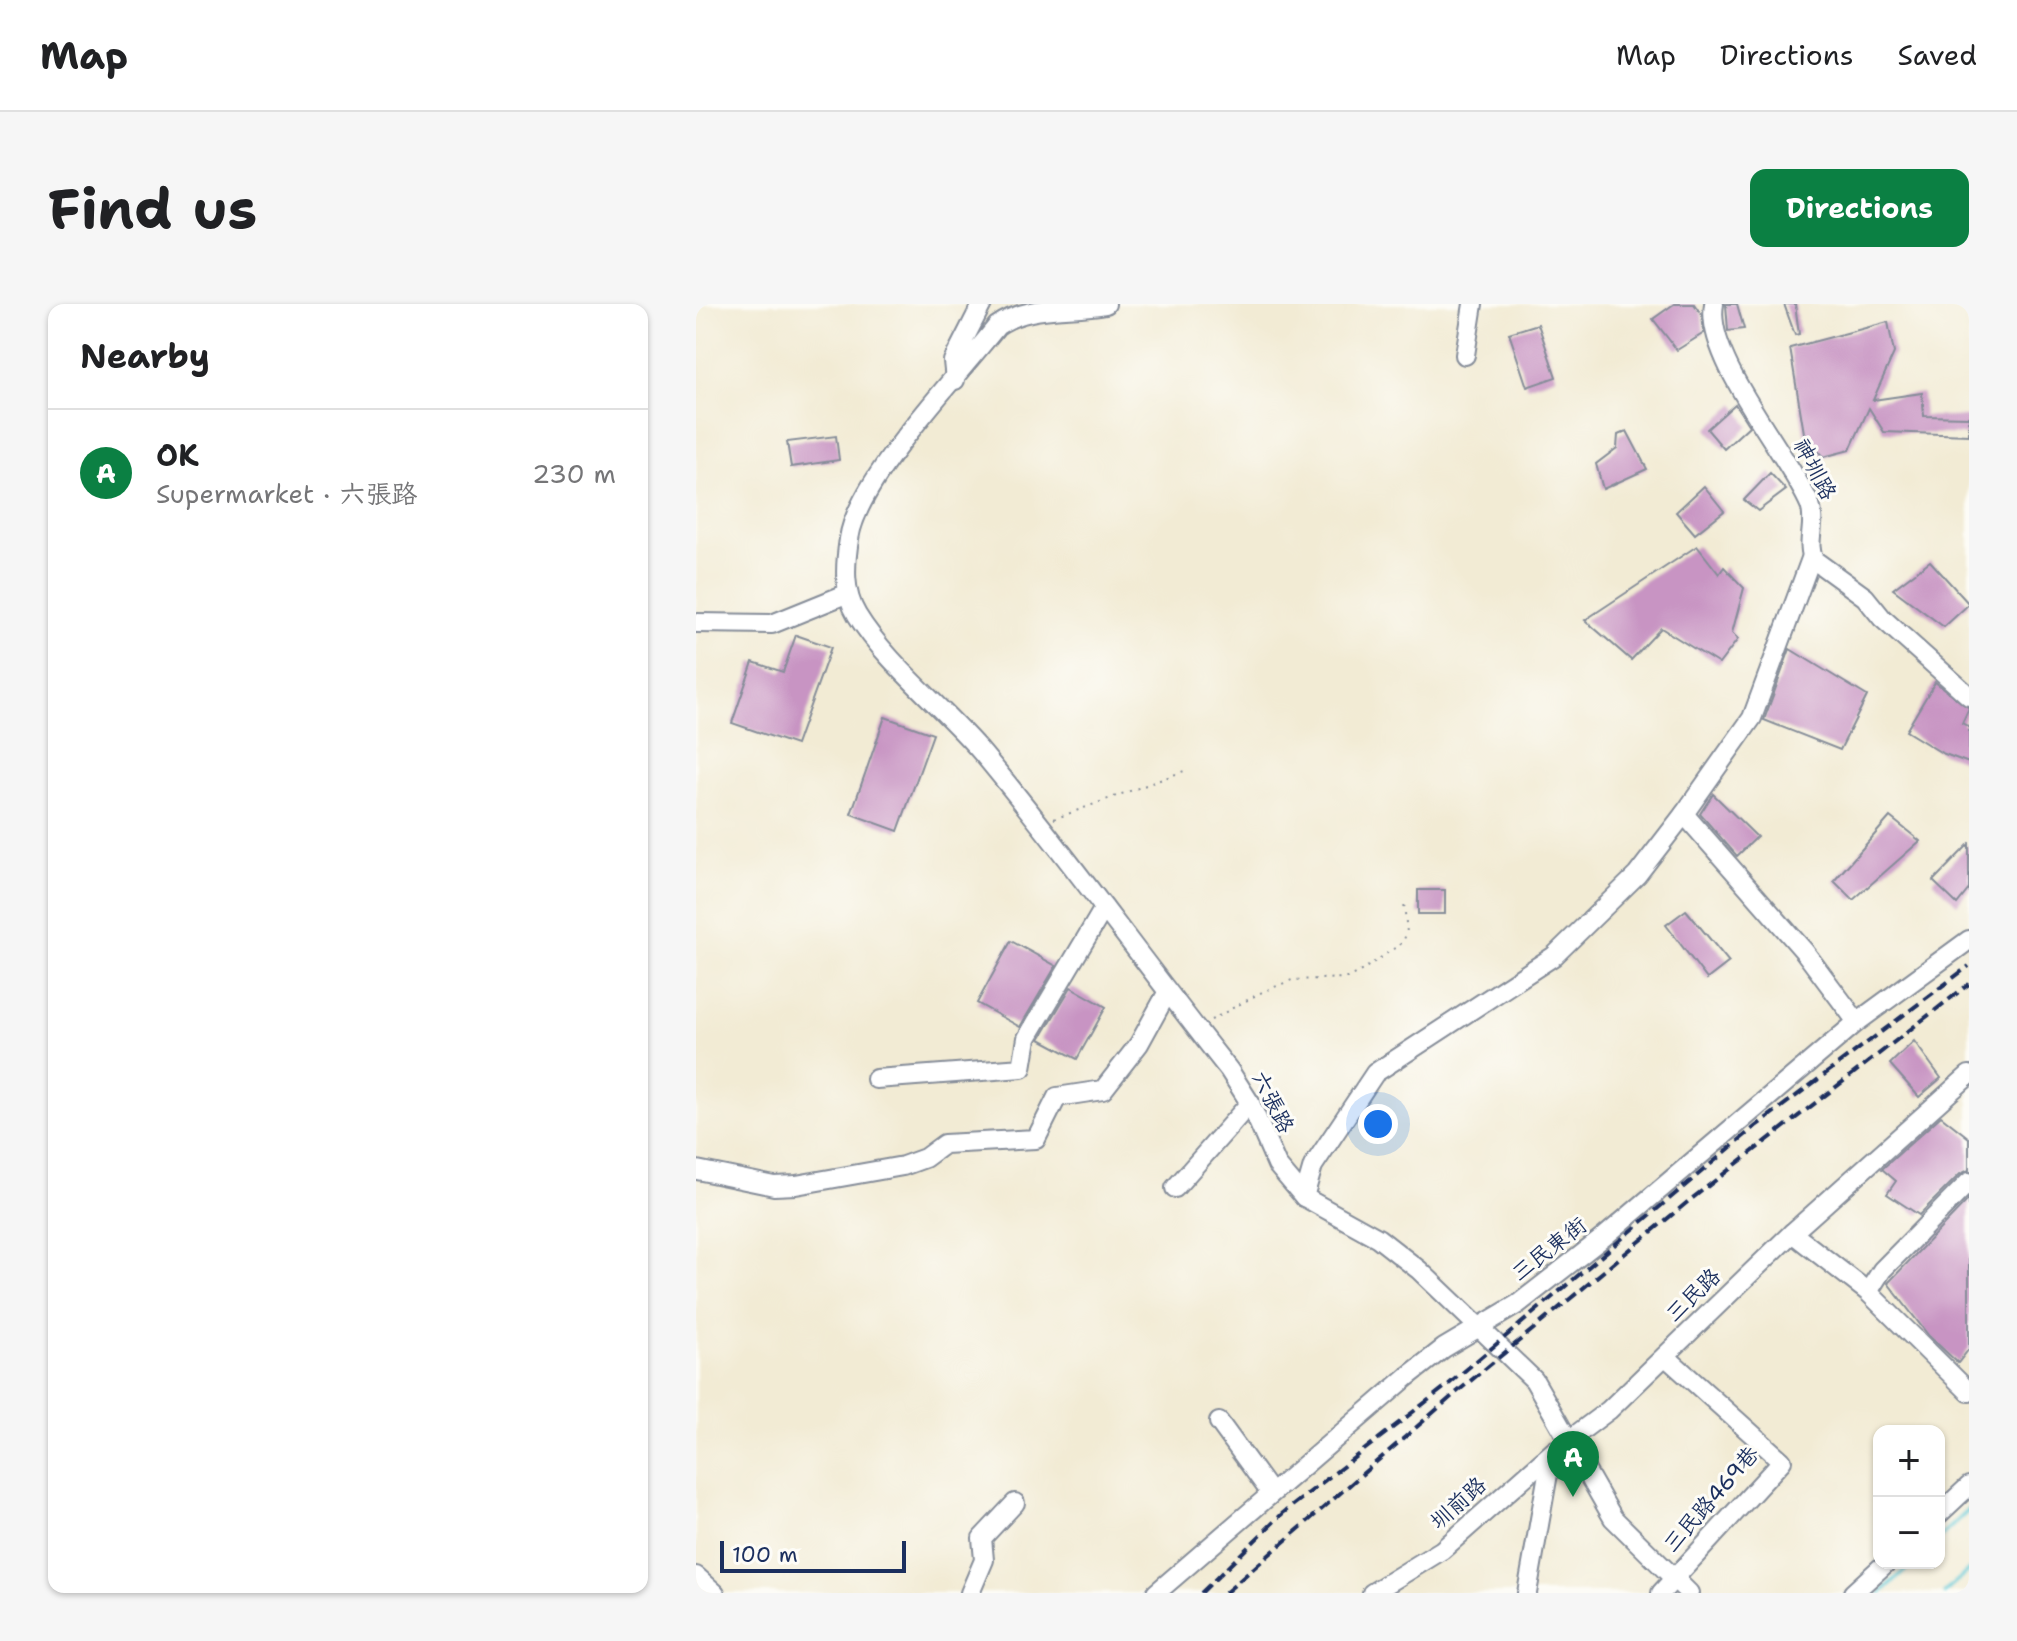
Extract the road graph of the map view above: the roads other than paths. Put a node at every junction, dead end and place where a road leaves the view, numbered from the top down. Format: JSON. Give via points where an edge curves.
{"nodes":[{"id":1,"x":982,"y":304,"type":"edge"},
{"id":2,"x":1106,"y":304,"type":"edge"},
{"id":3,"x":1473,"y":304,"type":"edge"},
{"id":4,"x":1714,"y":304,"type":"edge"},
{"id":5,"x":1465,"y":355,"type":"dead end"},
{"id":6,"x":955,"y":380,"type":"junction"},
{"id":7,"x":1812,"y":556,"type":"junction"},
{"id":8,"x":846,"y":594,"type":"junction"},
{"id":9,"x":696,"y":623,"type":"edge"},
{"id":10,"x":1969,"y":696,"type":"edge"},
{"id":11,"x":1684,"y":814,"type":"junction"},
{"id":12,"x":1104,"y":908,"type":"junction"},
{"id":13,"x":1969,"y":940,"type":"edge"},
{"id":14,"x":1167,"y":993,"type":"junction"},
{"id":15,"x":1857,"y":1022,"type":"junction"},
{"id":16,"x":1969,"y":1075,"type":"edge"},
{"id":17,"x":876,"y":1079,"type":"dead end"},
{"id":18,"x":1250,"y":1103,"type":"junction"},
{"id":19,"x":697,"y":1170,"type":"edge"},
{"id":20,"x":1969,"y":1182,"type":"edge"},
{"id":21,"x":1175,"y":1188,"type":"dead end"},
{"id":22,"x":1304,"y":1197,"type":"junction"},
{"id":23,"x":1792,"y":1233,"type":"junction"},
{"id":24,"x":1868,"y":1292,"type":"junction"},
{"id":25,"x":1480,"y":1327,"type":"junction"},
{"id":26,"x":1665,"y":1356,"type":"junction"},
{"id":27,"x":1969,"y":1392,"type":"edge"},
{"id":28,"x":1219,"y":1422,"type":"dead end"},
{"id":29,"x":1569,"y":1440,"type":"junction"},
{"id":30,"x":1969,"y":1486,"type":"edge"},
{"id":31,"x":1270,"y":1492,"type":"junction"},
{"id":32,"x":1015,"y":1503,"type":"dead end"},
{"id":33,"x":1945,"y":1508,"type":"edge"},
{"id":34,"x":1879,"y":1569,"type":"edge"},
{"id":35,"x":696,"y":1576,"type":"edge"},
{"id":36,"x":1674,"y":1577,"type":"junction"},
{"id":37,"x":715,"y":1593,"type":"edge"},
{"id":38,"x":970,"y":1593,"type":"edge"},
{"id":39,"x":1156,"y":1593,"type":"edge"},
{"id":40,"x":1372,"y":1593,"type":"edge"},
{"id":41,"x":1527,"y":1593,"type":"edge"},
{"id":42,"x":1661,"y":1593,"type":"edge"},
{"id":43,"x":1689,"y":1593,"type":"edge"},
{"id":44,"x":1853,"y":1593,"type":"edge"}],
"edges":[{"from":1,"to":6,"type":"street","via":[[953,361]]},
{"from":2,"to":6,"type":"street","via":[[1012,314]]},
{"from":3,"to":5,"type":"street"},
{"from":4,"to":7,"type":"street","name":"神圳路","via":[[1715,334],[1810,505],[1815,522]]},
{"from":6,"to":8,"type":"street","via":[[879,472],[859,507],[849,537]]},
{"from":7,"to":10,"type":"street","via":[[1865,597]]},
{"from":7,"to":11,"type":"street","name":"神圳路","via":[[1752,718]]},
{"from":8,"to":9,"type":"street","via":[[772,624]]},
{"from":8,"to":12,"type":"street","name":"六張路","via":[[875,641],[951,715]]},
{"from":11,"to":15,"type":"street","via":[[1804,951]]},
{"from":11,"to":22,"type":"street","name":"神圳路","via":[[1637,875],[1554,956],[1375,1073],[1313,1166]]},
{"from":12,"to":14,"type":"street","name":"六張路"},
{"from":12,"to":17,"type":"street","via":[[1027,1038],[1022,1068]]},
{"from":13,"to":15,"type":"street","name":"三民東街"},
{"from":14,"to":18,"type":"street","name":"六張路"},
{"from":14,"to":19,"type":"street","via":[[1139,1044],[1103,1090],[1057,1097],[1036,1139],[944,1144],[903,1166],[796,1185],[774,1186]]},
{"from":15,"to":25,"type":"street","name":"三民東街","via":[[1604,1237]]},
{"from":16,"to":23,"type":"street","name":"三民路"},
{"from":18,"to":21,"type":"street"},
{"from":18,"to":22,"type":"street","name":"六張路","via":[[1277,1165]]},
{"from":20,"to":24,"type":"street","via":[[1882,1270]]},
{"from":22,"to":25,"type":"street","name":"六張路","via":[[1378,1238]]},
{"from":23,"to":24,"type":"street"},
{"from":23,"to":26,"type":"street","name":"三民路"},
{"from":24,"to":27,"type":"street"},
{"from":25,"to":29,"type":"street","name":"六張路","via":[[1534,1380]]},
{"from":25,"to":31,"type":"street","name":"三民東街","via":[[1407,1377]]},
{"from":26,"to":29,"type":"street","name":"三民路"},
{"from":26,"to":36,"type":"street","name":"三民路469巷","via":[[1782,1461]]},
{"from":28,"to":31,"type":"street"},
{"from":29,"to":36,"type":"street","name":"六張路","via":[[1613,1518]]},
{"from":29,"to":40,"type":"street","name":"圳前路","via":[[1442,1550]]},
{"from":29,"to":41,"type":"street","name":"三民路","via":[[1549,1468]]},
{"from":30,"to":33,"type":"street"},
{"from":31,"to":39,"type":"street","name":"三民東街"},
{"from":32,"to":38,"type":"street","via":[[982,1538],[984,1560]]},
{"from":34,"to":44,"type":"street"},
{"from":35,"to":37,"type":"street"},
{"from":36,"to":42,"type":"street"},
{"from":36,"to":43,"type":"street","name":"六張路"}]}
